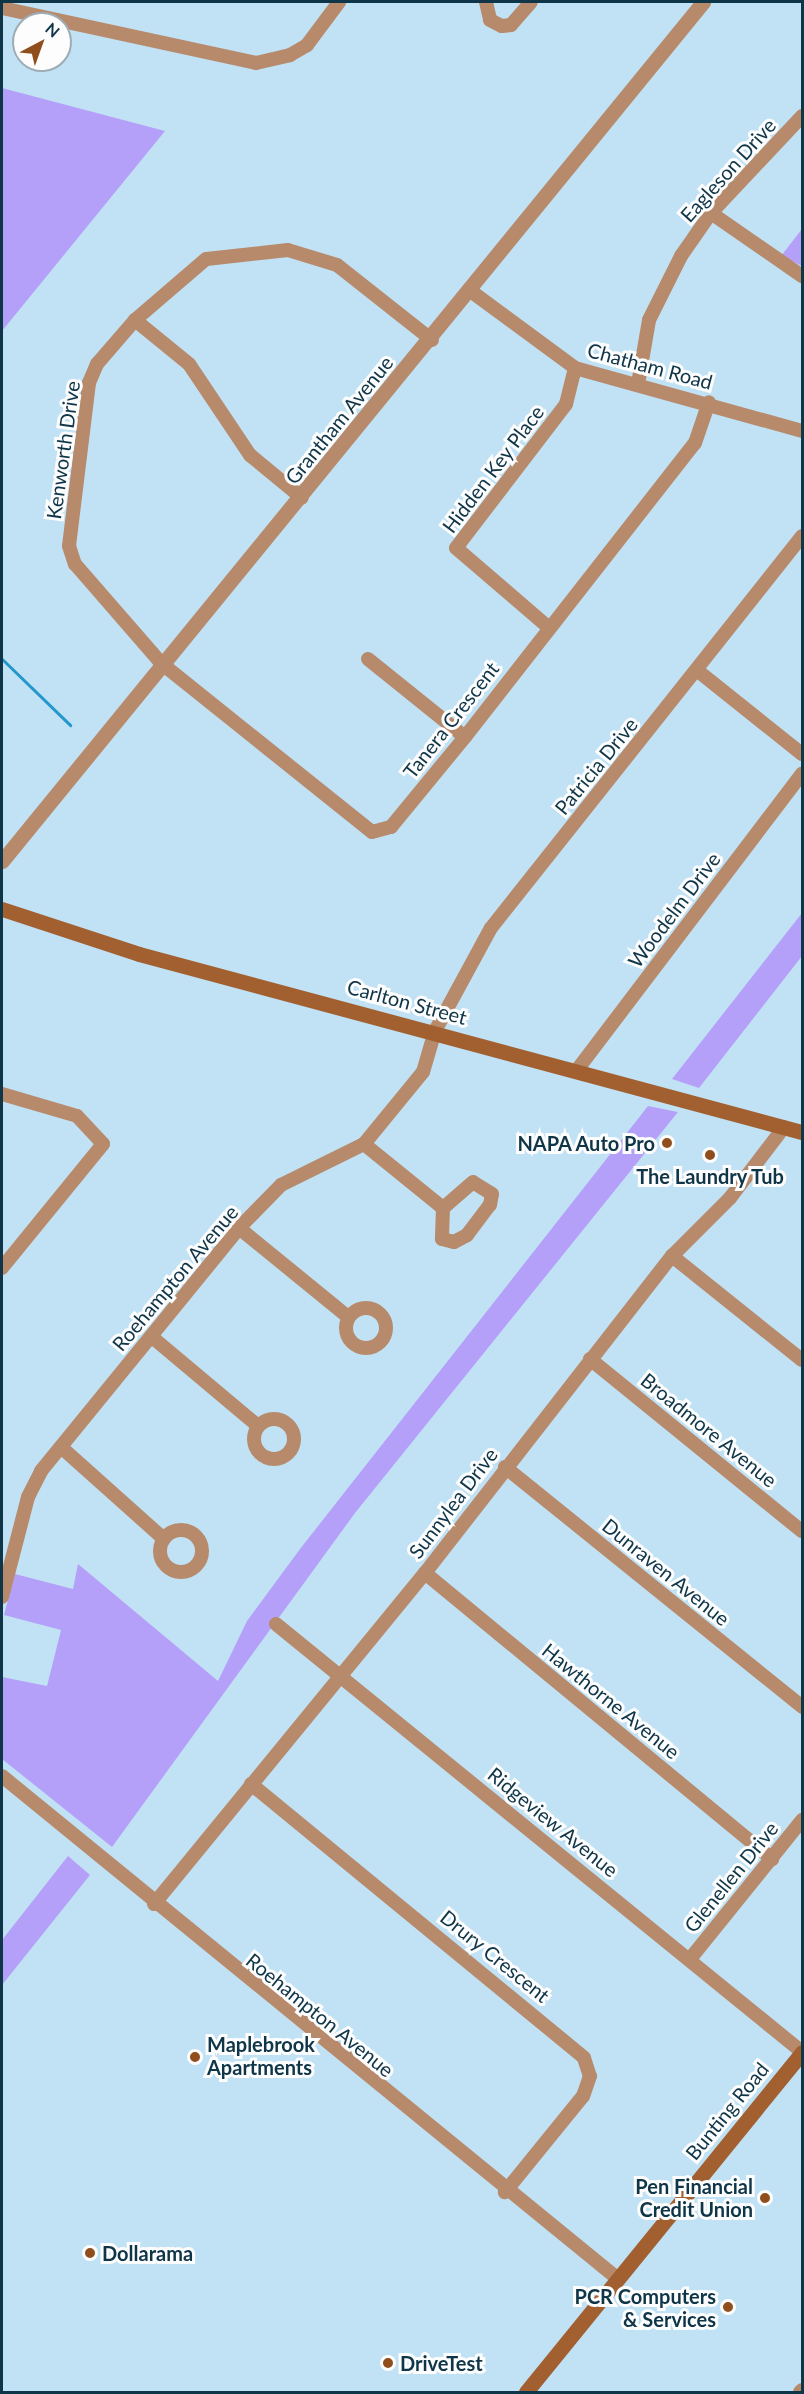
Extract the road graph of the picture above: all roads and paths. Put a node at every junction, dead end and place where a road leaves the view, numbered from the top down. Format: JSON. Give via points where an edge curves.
{"nodes":[{"id":1,"x":339,"y":2,"type":"edge"},
{"id":2,"x":486,"y":2,"type":"edge"},
{"id":3,"x":531,"y":2,"type":"edge"},
{"id":4,"x":703,"y":2,"type":"edge"},
{"id":5,"x":2,"y":8,"type":"edge"},
{"id":6,"x":802,"y":116,"type":"edge"},
{"id":7,"x":711,"y":213,"type":"junction"},
{"id":8,"x":802,"y":276,"type":"edge"},
{"id":9,"x":472,"y":292,"type":"junction"},
{"id":10,"x":135,"y":320,"type":"junction"},
{"id":11,"x":432,"y":340,"type":"junction"},
{"id":12,"x":575,"y":368,"type":"junction"},
{"id":13,"x":638,"y":384,"type":"junction"},
{"id":14,"x":709,"y":402,"type":"junction"},
{"id":15,"x":802,"y":431,"type":"edge"},
{"id":16,"x":302,"y":498,"type":"junction"},
{"id":17,"x":802,"y":536,"type":"edge"},
{"id":18,"x":548,"y":627,"type":"junction"},
{"id":19,"x":368,"y":659,"type":"dead end"},
{"id":20,"x":161,"y":663,"type":"junction"},
{"id":21,"x":698,"y":671,"type":"junction"},
{"id":22,"x":465,"y":737,"type":"junction"},
{"id":23,"x":802,"y":754,"type":"edge"},
{"id":24,"x":802,"y":774,"type":"edge"},
{"id":25,"x":2,"y":861,"type":"edge"},
{"id":26,"x":2,"y":909,"type":"edge"},
{"id":27,"x":435,"y":1031,"type":"junction"},
{"id":28,"x":577,"y":1070,"type":"junction"},
{"id":29,"x":2,"y":1094,"type":"edge"},
{"id":30,"x":784,"y":1127,"type":"junction"},
{"id":31,"x":802,"y":1132,"type":"edge"},
{"id":32,"x":364,"y":1144,"type":"junction"},
{"id":33,"x":443,"y":1208,"type":"junction"},
{"id":34,"x":239,"y":1228,"type":"junction"},
{"id":35,"x":672,"y":1256,"type":"junction"},
{"id":36,"x":2,"y":1268,"type":"edge"},
{"id":37,"x":348,"y":1317,"type":"dead end"},
{"id":38,"x":152,"y":1337,"type":"junction"},
{"id":39,"x":590,"y":1359,"type":"junction"},
{"id":40,"x":802,"y":1360,"type":"edge"},
{"id":41,"x":258,"y":1426,"type":"dead end"},
{"id":42,"x":61,"y":1446,"type":"junction"},
{"id":43,"x":505,"y":1467,"type":"junction"},
{"id":44,"x":802,"y":1531,"type":"edge"},
{"id":45,"x":164,"y":1539,"type":"dead end"},
{"id":46,"x":425,"y":1573,"type":"junction"},
{"id":47,"x":2,"y":1598,"type":"edge"},
{"id":48,"x":276,"y":1624,"type":"dead end"},
{"id":49,"x":342,"y":1674,"type":"junction"},
{"id":50,"x":802,"y":1707,"type":"edge"},
{"id":51,"x":2,"y":1776,"type":"edge"},
{"id":52,"x":251,"y":1784,"type":"junction"},
{"id":53,"x":802,"y":1820,"type":"edge"},
{"id":54,"x":772,"y":1859,"type":"junction"},
{"id":55,"x":154,"y":1904,"type":"junction"},
{"id":56,"x":690,"y":1959,"type":"junction"},
{"id":57,"x":802,"y":2052,"type":"edge"},
{"id":58,"x":505,"y":2192,"type":"junction"},
{"id":59,"x":618,"y":2279,"type":"junction"},
{"id":60,"x":526,"y":2392,"type":"edge"}],
"edges":[{"from":1,"to":5,"type":"street","via":[[308,45],[290,55],[256,63]]},
{"from":2,"to":3,"type":"street","via":[[490,20],[502,26],[511,25]]},
{"from":4,"to":9,"type":"street","name":"Grantham Avenue"},
{"from":6,"to":7,"type":"street","name":"Eagleson Drive"},
{"from":7,"to":8,"type":"street"},
{"from":7,"to":13,"type":"street","name":"Eagleson Drive","via":[[664,285],[649,320]]},
{"from":9,"to":11,"type":"street","name":"Grantham Avenue"},
{"from":9,"to":12,"type":"street","name":"Chatham Road"},
{"from":10,"to":11,"type":"street","name":"Kenworth Drive","via":[[206,259],[288,250],[337,265]]},
{"from":10,"to":16,"type":"street","via":[[189,364],[250,455]]},
{"from":10,"to":20,"type":"street","name":"Kenworth Drive","via":[[98,364],[89,383],[69,546],[75,564]]},
{"from":11,"to":16,"type":"street","name":"Grantham Avenue"},
{"from":12,"to":13,"type":"street","name":"Chatham Road"},
{"from":12,"to":18,"type":"street","name":"Hidden Key Place","via":[[566,404],[456,548]]},
{"from":13,"to":14,"type":"street","name":"Chatham Road"},
{"from":14,"to":15,"type":"street","name":"Chatham Road"},
{"from":14,"to":18,"type":"street","name":"Tanera Crescent","via":[[695,443]]},
{"from":16,"to":20,"type":"street","name":"Grantham Avenue"},
{"from":17,"to":21,"type":"street","name":"Patricia Drive"},
{"from":18,"to":22,"type":"street","name":"Tanera Crescent"},
{"from":19,"to":22,"type":"street"},
{"from":20,"to":22,"type":"street","name":"Tanera Crescent","via":[[372,832],[391,827]]},
{"from":20,"to":25,"type":"street","name":"Grantham Avenue"},
{"from":21,"to":23,"type":"street"},
{"from":21,"to":27,"type":"street","name":"Patricia Drive","via":[[491,928]]},
{"from":24,"to":28,"type":"street","name":"Woodelm Drive"},
{"from":26,"to":27,"type":"main road","name":"Carlton Street","via":[[139,954]]},
{"from":27,"to":28,"type":"main road","name":"Carlton Street"},
{"from":27,"to":32,"type":"street","name":"Roehampton Avenue","via":[[423,1072]]},
{"from":28,"to":30,"type":"main road","name":"Carlton Street"},
{"from":29,"to":36,"type":"street","via":[[53,1106],[98,1133],[103,1144]]},
{"from":30,"to":31,"type":"main road","name":"Carlton Street"},
{"from":30,"to":35,"type":"street","name":"Sunnylea Drive","via":[[730,1198]]},
{"from":32,"to":33,"type":"street"},
{"from":32,"to":34,"type":"street","name":"Roehampton Avenue","via":[[280,1185]]},
{"from":33,"to":33,"type":"street","via":[[442,1239],[454,1242],[467,1235],[490,1205],[492,1194],[473,1182]]},
{"from":34,"to":37,"type":"street"},
{"from":34,"to":38,"type":"street","name":"Roehampton Avenue"},
{"from":35,"to":39,"type":"street","name":"Sunnylea Drive"},
{"from":35,"to":40,"type":"street"},
{"from":38,"to":41,"type":"street"},
{"from":38,"to":42,"type":"street","name":"Roehampton Avenue"},
{"from":39,"to":43,"type":"street","name":"Sunnylea Drive"},
{"from":39,"to":44,"type":"street","name":"Broadmore Avenue"},
{"from":42,"to":45,"type":"street"},
{"from":42,"to":47,"type":"street","name":"Roehampton Avenue","via":[[28,1497]]},
{"from":43,"to":46,"type":"street","name":"Sunnylea Drive"},
{"from":43,"to":50,"type":"street","name":"Dunraven Avenue"},
{"from":46,"to":49,"type":"street","name":"Sunnylea Drive"},
{"from":46,"to":54,"type":"street","name":"Hawthorne Avenue"},
{"from":48,"to":49,"type":"street","name":"Ridgeview Avenue"},
{"from":49,"to":52,"type":"street","name":"Sunnylea Drive"},
{"from":49,"to":56,"type":"street","name":"Ridgeview Avenue"},
{"from":51,"to":55,"type":"street","name":"Roehampton Avenue"},
{"from":52,"to":55,"type":"street","name":"Sunnylea Drive"},
{"from":52,"to":58,"type":"street","name":"Drury Crescent","via":[[584,2058],[590,2076],[583,2096]]},
{"from":53,"to":54,"type":"street","name":"Glenellen Drive"},
{"from":54,"to":56,"type":"street","name":"Glenellen Drive"},
{"from":55,"to":58,"type":"street","name":"Roehampton Avenue"},
{"from":56,"to":57,"type":"street","name":"Ridgeview Avenue"},
{"from":57,"to":59,"type":"main road","name":"Bunting Road"},
{"from":58,"to":59,"type":"street","name":"Roehampton Avenue"},
{"from":59,"to":60,"type":"main road","name":"Bunting Road"}]}
